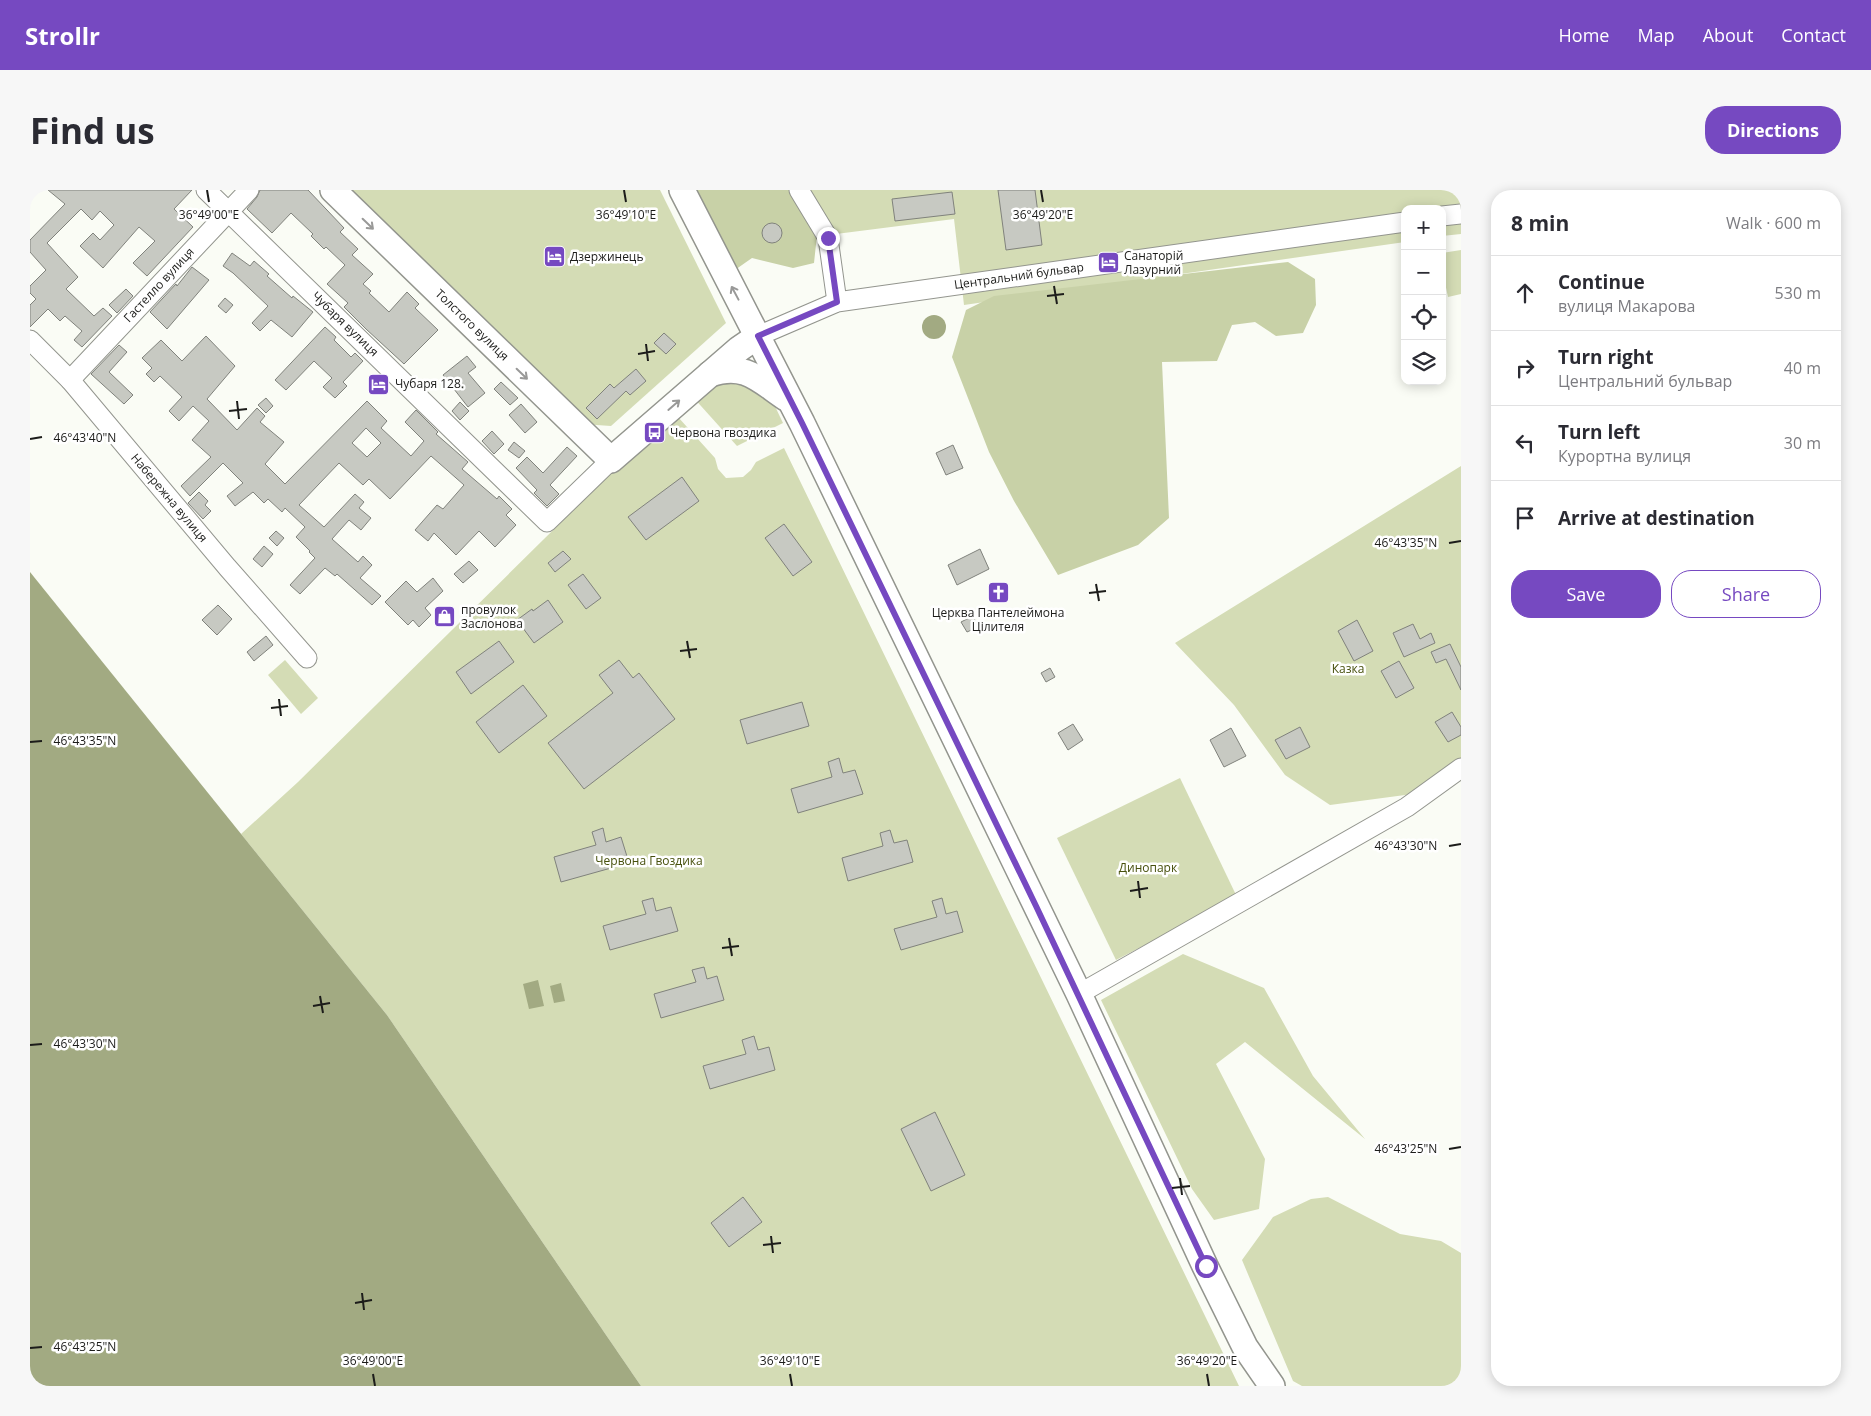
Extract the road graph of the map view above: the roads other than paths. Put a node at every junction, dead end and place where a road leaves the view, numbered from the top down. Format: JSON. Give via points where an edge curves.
{"nodes":[{"id":1,"x":206,"y":190,"type":"edge"},
{"id":2,"x":249,"y":190,"type":"edge"},
{"id":3,"x":333,"y":190,"type":"edge"},
{"id":4,"x":682,"y":190,"type":"edge"},
{"id":5,"x":799,"y":190,"type":"edge"},
{"id":6,"x":229,"y":211,"type":"junction"},
{"id":7,"x":1461,"y":214,"type":"edge"},
{"id":8,"x":1446,"y":216,"type":"edge"},
{"id":9,"x":1401,"y":223,"type":"edge"},
{"id":10,"x":837,"y":302,"type":"junction"},
{"id":11,"x":758,"y":336,"type":"junction"},
{"id":12,"x":30,"y":340,"type":"edge"},
{"id":13,"x":710,"y":374,"type":"junction"},
{"id":14,"x":70,"y":380,"type":"junction"},
{"id":15,"x":790,"y":401,"type":"junction"},
{"id":16,"x":611,"y":460,"type":"junction"},
{"id":17,"x":307,"y":658,"type":"dead end"},
{"id":18,"x":1461,"y":768,"type":"edge"},
{"id":19,"x":1078,"y":994,"type":"junction"},
{"id":20,"x":1272,"y":1386,"type":"edge"}],
"edges":[{"from":1,"to":6,"type":"street","name":"Чубаря вулиця"},
{"from":2,"to":6,"type":"street","name":"Гастелло вулиця"},
{"from":3,"to":16,"type":"main road","name":"Толстого вулиця","one_way":true},
{"from":11,"to":4,"type":"main road","one_way":true},
{"from":5,"to":10,"type":"street","via":[[828,238]]},
{"from":6,"to":14,"type":"street","name":"Гастелло вулиця"},
{"from":6,"to":16,"type":"street","name":"Чубаря вулиця","via":[[547,522]]},
{"from":7,"to":8,"type":"street"},
{"from":9,"to":10,"type":"street","name":"Центральний бульвар"},
{"from":10,"to":11,"type":"street","name":"Центральний бульвар"},
{"from":11,"to":13,"type":"main road"},
{"from":11,"to":15,"type":"main road"},
{"from":12,"to":14,"type":"street","name":"Набережна вулиця"},
{"from":13,"to":15,"type":"main road","via":[[738,370],[754,375]]},
{"from":16,"to":13,"type":"main road","one_way":true},
{"from":14,"to":17,"type":"street","name":"Набережна вулиця"},
{"from":15,"to":19,"type":"main road"},
{"from":18,"to":19,"type":"street","via":[[1408,807]]},
{"from":19,"to":20,"type":"main road","via":[[1245,1347]]}]}
